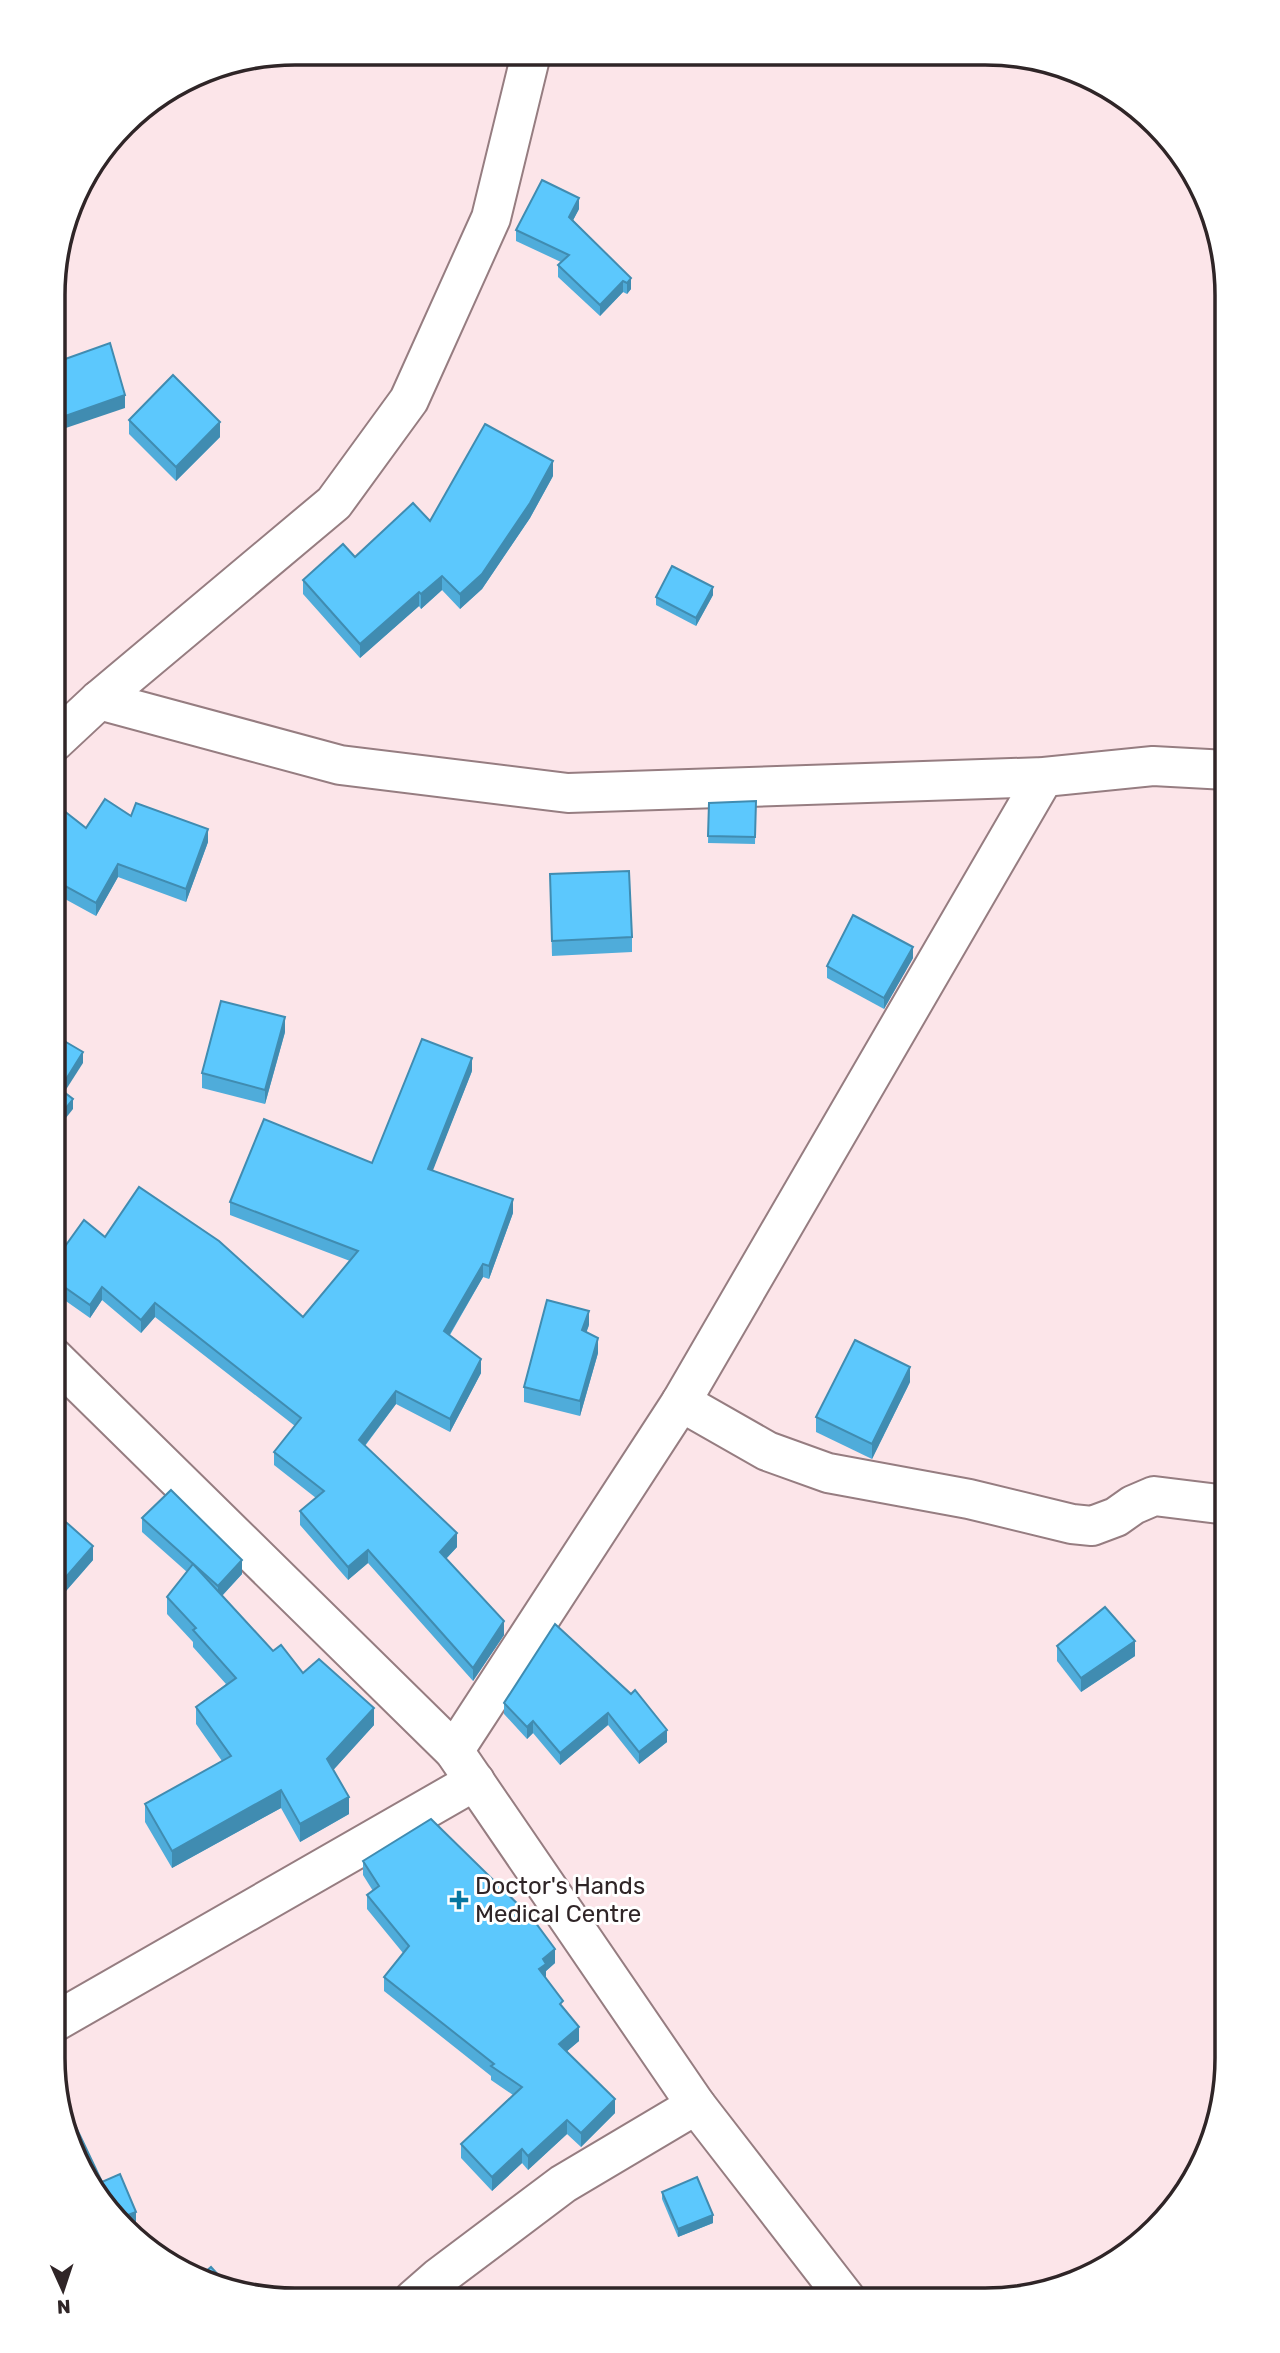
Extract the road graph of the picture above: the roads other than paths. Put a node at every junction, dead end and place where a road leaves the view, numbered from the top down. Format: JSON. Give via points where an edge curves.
{"nodes":[{"id":1,"x":528,"y":65,"type":"edge"},
{"id":2,"x":99,"y":700,"type":"junction"},
{"id":3,"x":65,"y":732,"type":"edge"},
{"id":4,"x":1215,"y":770,"type":"edge"},
{"id":5,"x":1044,"y":778,"type":"junction"},
{"id":6,"x":65,"y":1369,"type":"edge"},
{"id":7,"x":681,"y":1402,"type":"junction"},
{"id":8,"x":1215,"y":1504,"type":"edge"},
{"id":9,"x":464,"y":1766,"type":"junction"},
{"id":10,"x":65,"y":2015,"type":"edge"},
{"id":11,"x":696,"y":2105,"type":"junction"},
{"id":12,"x":427,"y":2288,"type":"edge"},
{"id":13,"x":838,"y":2288,"type":"edge"}],
"edges":[{"from":1,"to":2,"type":"street","via":[[492,218],[409,400],[334,503]]},
{"from":2,"to":3,"type":"street"},
{"from":2,"to":5,"type":"street","via":[[340,765],[568,793]]},
{"from":4,"to":5,"type":"street","via":[[1153,766]]},
{"from":5,"to":7,"type":"street"},
{"from":6,"to":9,"type":"street"},
{"from":7,"to":8,"type":"street","via":[[766,1451],[828,1473],[1072,1524],[1092,1525],[1116,1517],[1154,1496]]},
{"from":7,"to":9,"type":"street"},
{"from":9,"to":10,"type":"street"},
{"from":9,"to":11,"type":"street"},
{"from":11,"to":12,"type":"street","via":[[563,2184]]},
{"from":11,"to":13,"type":"street"}]}
